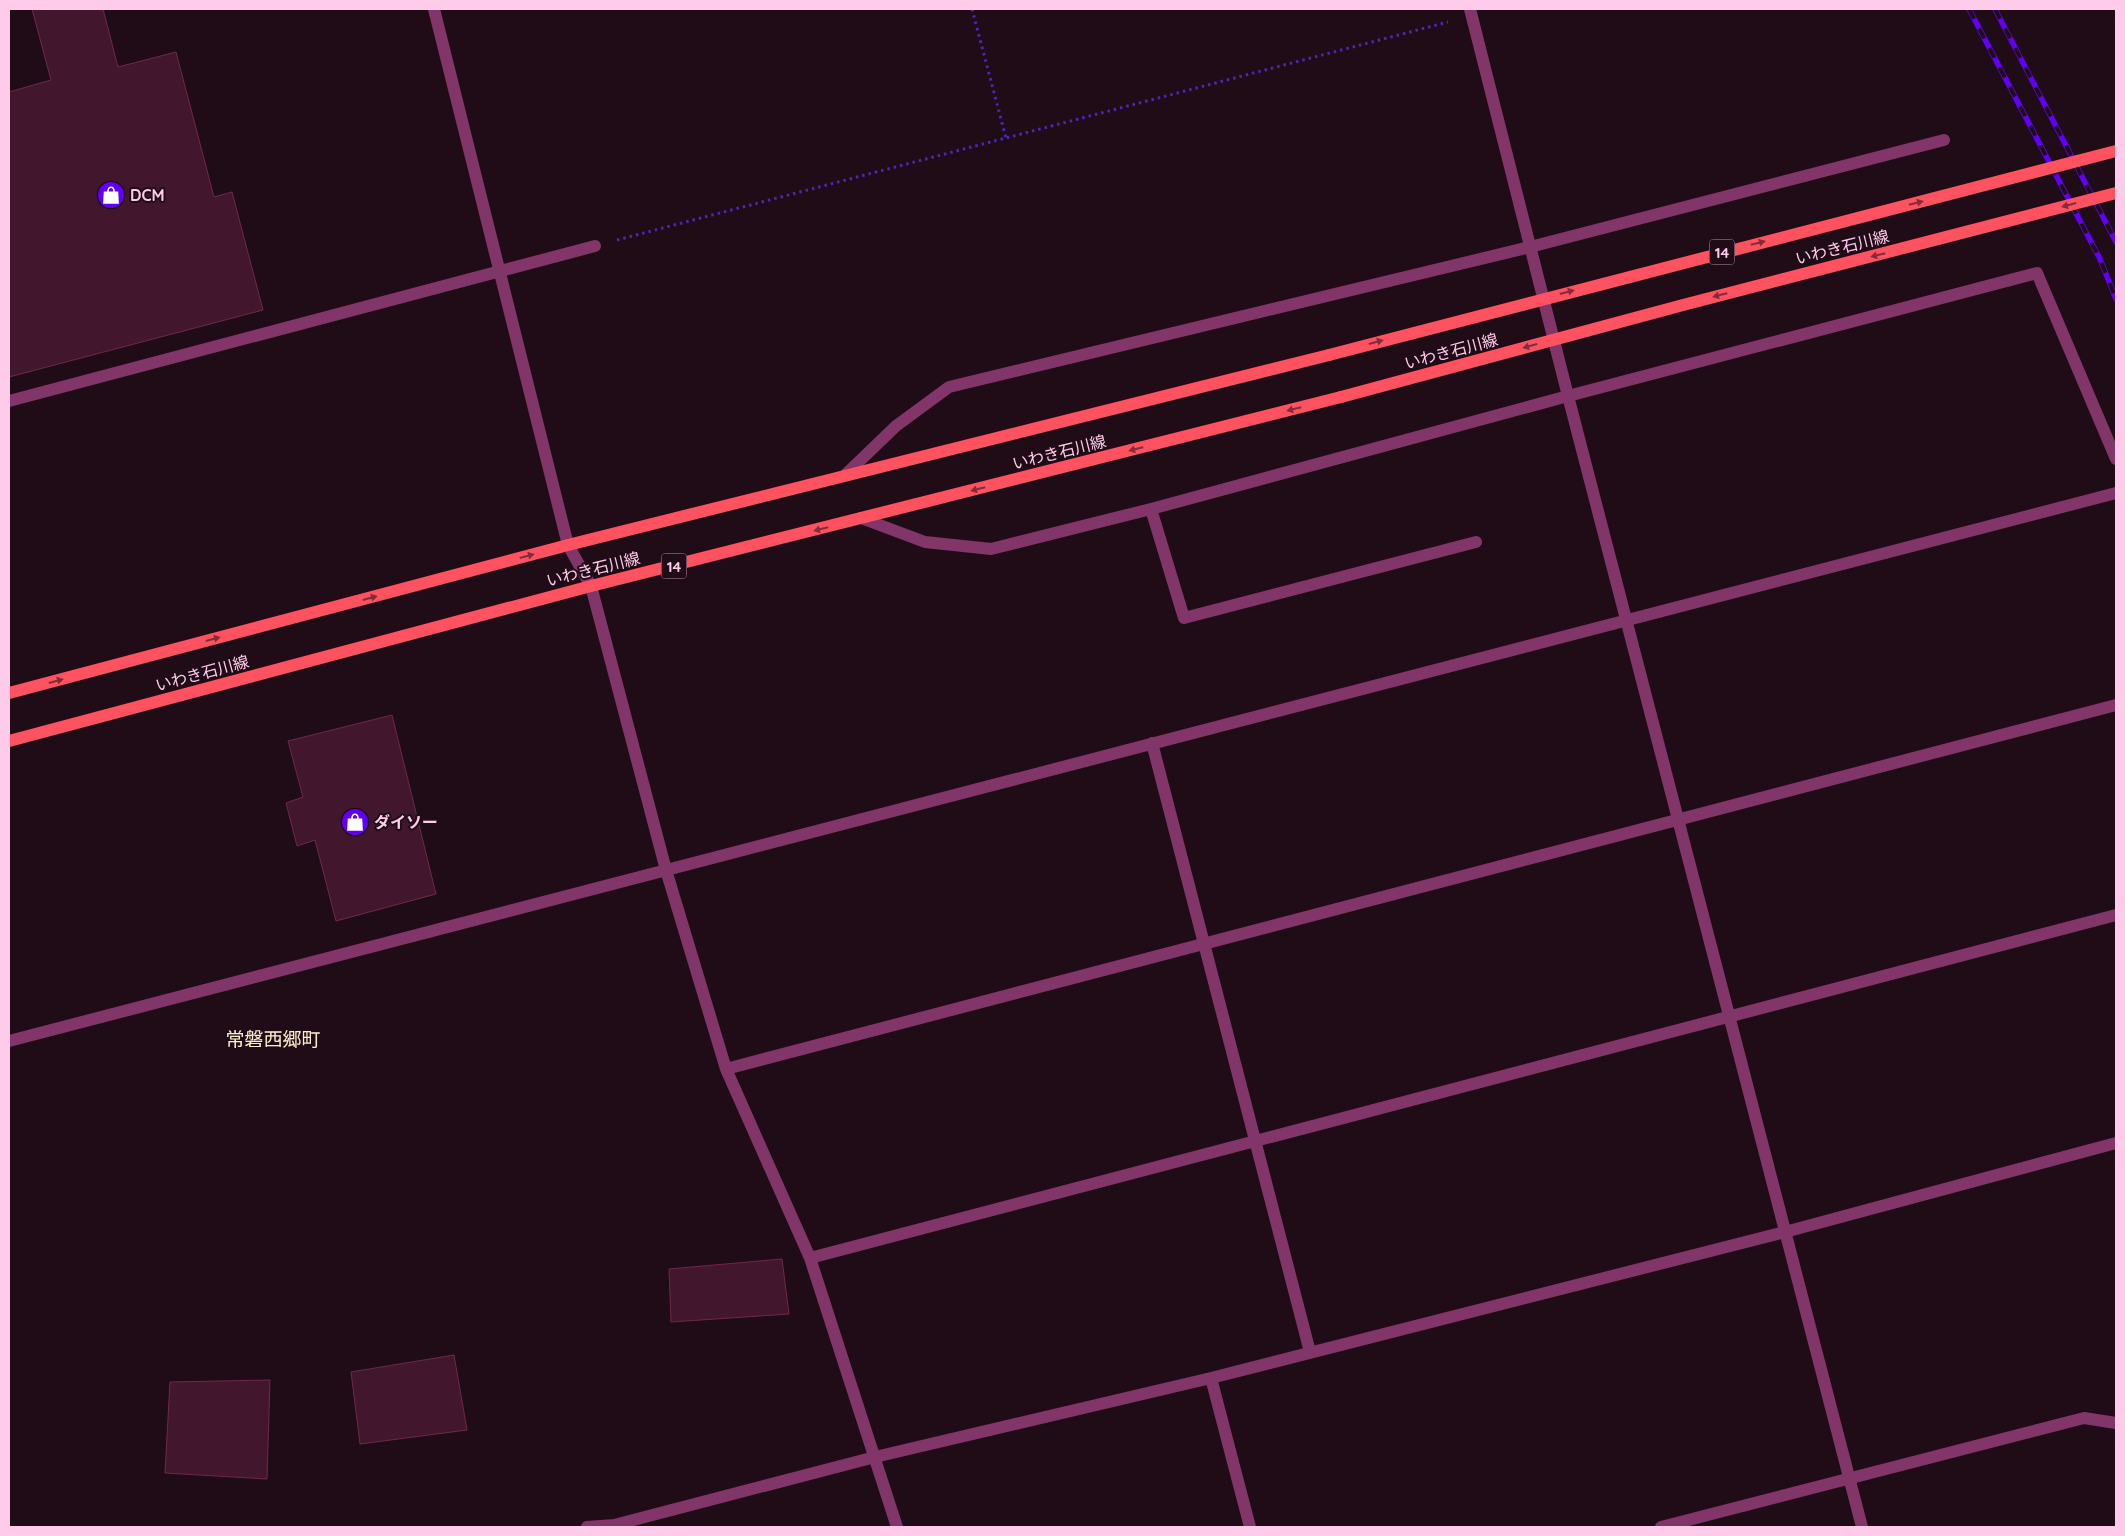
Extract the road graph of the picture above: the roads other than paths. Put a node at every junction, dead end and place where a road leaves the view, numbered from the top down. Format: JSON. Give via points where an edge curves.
{"nodes":[{"id":1,"x":434,"y":9,"type":"edge"},
{"id":2,"x":1471,"y":12,"type":"edge"},
{"id":3,"x":1944,"y":140,"type":"dead end"},
{"id":4,"x":2116,"y":151,"type":"edge"},
{"id":5,"x":2116,"y":193,"type":"edge"},
{"id":6,"x":595,"y":246,"type":"road end"},
{"id":7,"x":1530,"y":247,"type":"junction"},
{"id":8,"x":499,"y":272,"type":"junction"},
{"id":9,"x":1568,"y":396,"type":"junction"},
{"id":10,"x":9,"y":401,"type":"edge"},
{"id":11,"x":2116,"y":459,"type":"edge"},
{"id":12,"x":844,"y":476,"type":"junction"},
{"id":13,"x":2116,"y":493,"type":"edge"},
{"id":14,"x":1151,"y":509,"type":"junction"},
{"id":15,"x":861,"y":518,"type":"junction"},
{"id":16,"x":1476,"y":542,"type":"dead end"},
{"id":17,"x":568,"y":545,"type":"junction"},
{"id":18,"x":591,"y":586,"type":"junction"},
{"id":19,"x":1626,"y":620,"type":"junction"},
{"id":20,"x":9,"y":693,"type":"edge"},
{"id":21,"x":2116,"y":705,"type":"edge"},
{"id":22,"x":9,"y":741,"type":"edge"},
{"id":23,"x":1152,"y":743,"type":"junction"},
{"id":24,"x":1678,"y":820,"type":"junction"},
{"id":25,"x":666,"y":870,"type":"junction"},
{"id":26,"x":2116,"y":915,"type":"edge"},
{"id":27,"x":1204,"y":944,"type":"junction"},
{"id":28,"x":1729,"y":1017,"type":"junction"},
{"id":29,"x":9,"y":1042,"type":"edge"},
{"id":30,"x":726,"y":1070,"type":"junction"},
{"id":31,"x":1256,"y":1141,"type":"junction"},
{"id":32,"x":2116,"y":1143,"type":"edge"},
{"id":33,"x":1785,"y":1232,"type":"junction"},
{"id":34,"x":810,"y":1258,"type":"junction"},
{"id":35,"x":1310,"y":1352,"type":"junction"},
{"id":36,"x":1211,"y":1378,"type":"junction"},
{"id":37,"x":2116,"y":1423,"type":"edge"},
{"id":38,"x":875,"y":1456,"type":"junction"},
{"id":39,"x":1849,"y":1478,"type":"junction"},
{"id":40,"x":587,"y":1527,"type":"edge"},
{"id":41,"x":897,"y":1527,"type":"edge"},
{"id":42,"x":1250,"y":1527,"type":"edge"},
{"id":43,"x":1661,"y":1527,"type":"edge"},
{"id":44,"x":1862,"y":1527,"type":"edge"}],
"edges":[{"from":1,"to":8,"type":"street"},
{"from":2,"to":7,"type":"street"},
{"from":3,"to":7,"type":"street"},
{"from":12,"to":4,"type":"main road","name":"いわき石川線","number":"14","one_way":true,"bridge":true,"via":[[1329,355]]},
{"from":5,"to":15,"type":"main road","name":"いわき石川線","number":"14","one_way":true,"bridge":true,"via":[[1341,397]]},
{"from":6,"to":8,"type":"street"},
{"from":7,"to":9,"type":"street"},
{"from":7,"to":12,"type":"street","via":[[949,387],[896,426]]},
{"from":8,"to":10,"type":"street"},
{"from":8,"to":17,"type":"street"},
{"from":9,"to":11,"type":"street","via":[[2037,273]]},
{"from":9,"to":14,"type":"street"},
{"from":9,"to":19,"type":"street"},
{"from":12,"to":17,"type":"main road","name":"いわき石川線","number":"14"},
{"from":13,"to":19,"type":"street"},
{"from":14,"to":15,"type":"street","via":[[992,549],[925,542]]},
{"from":14,"to":16,"type":"street","via":[[1184,618]]},
{"from":15,"to":18,"type":"main road","name":"いわき石川線","number":"14","one_way":true},
{"from":17,"to":18,"type":"street"},
{"from":20,"to":17,"type":"main road","name":"いわき石川線","number":"14","one_way":true},
{"from":18,"to":22,"type":"main road","name":"いわき石川線","number":"14"},
{"from":18,"to":25,"type":"street"},
{"from":19,"to":23,"type":"street"},
{"from":19,"to":24,"type":"street"},
{"from":21,"to":24,"type":"street"},
{"from":23,"to":25,"type":"street"},
{"from":23,"to":27,"type":"street"},
{"from":24,"to":27,"type":"street"},
{"from":24,"to":28,"type":"street"},
{"from":25,"to":29,"type":"street"},
{"from":25,"to":30,"type":"street"},
{"from":26,"to":28,"type":"street"},
{"from":27,"to":30,"type":"street"},
{"from":27,"to":31,"type":"street"},
{"from":28,"to":31,"type":"street"},
{"from":28,"to":33,"type":"street"},
{"from":30,"to":34,"type":"street"},
{"from":31,"to":34,"type":"street"},
{"from":31,"to":35,"type":"street"},
{"from":32,"to":33,"type":"street"},
{"from":33,"to":35,"type":"street"},
{"from":33,"to":39,"type":"street"},
{"from":34,"to":38,"type":"street"},
{"from":35,"to":36,"type":"street"},
{"from":36,"to":38,"type":"street"},
{"from":36,"to":42,"type":"street"},
{"from":37,"to":39,"type":"street","via":[[2084,1418]]},
{"from":38,"to":40,"type":"street","via":[[614,1525]]},
{"from":38,"to":41,"type":"street"},
{"from":39,"to":43,"type":"street"},
{"from":39,"to":44,"type":"street"}]}
